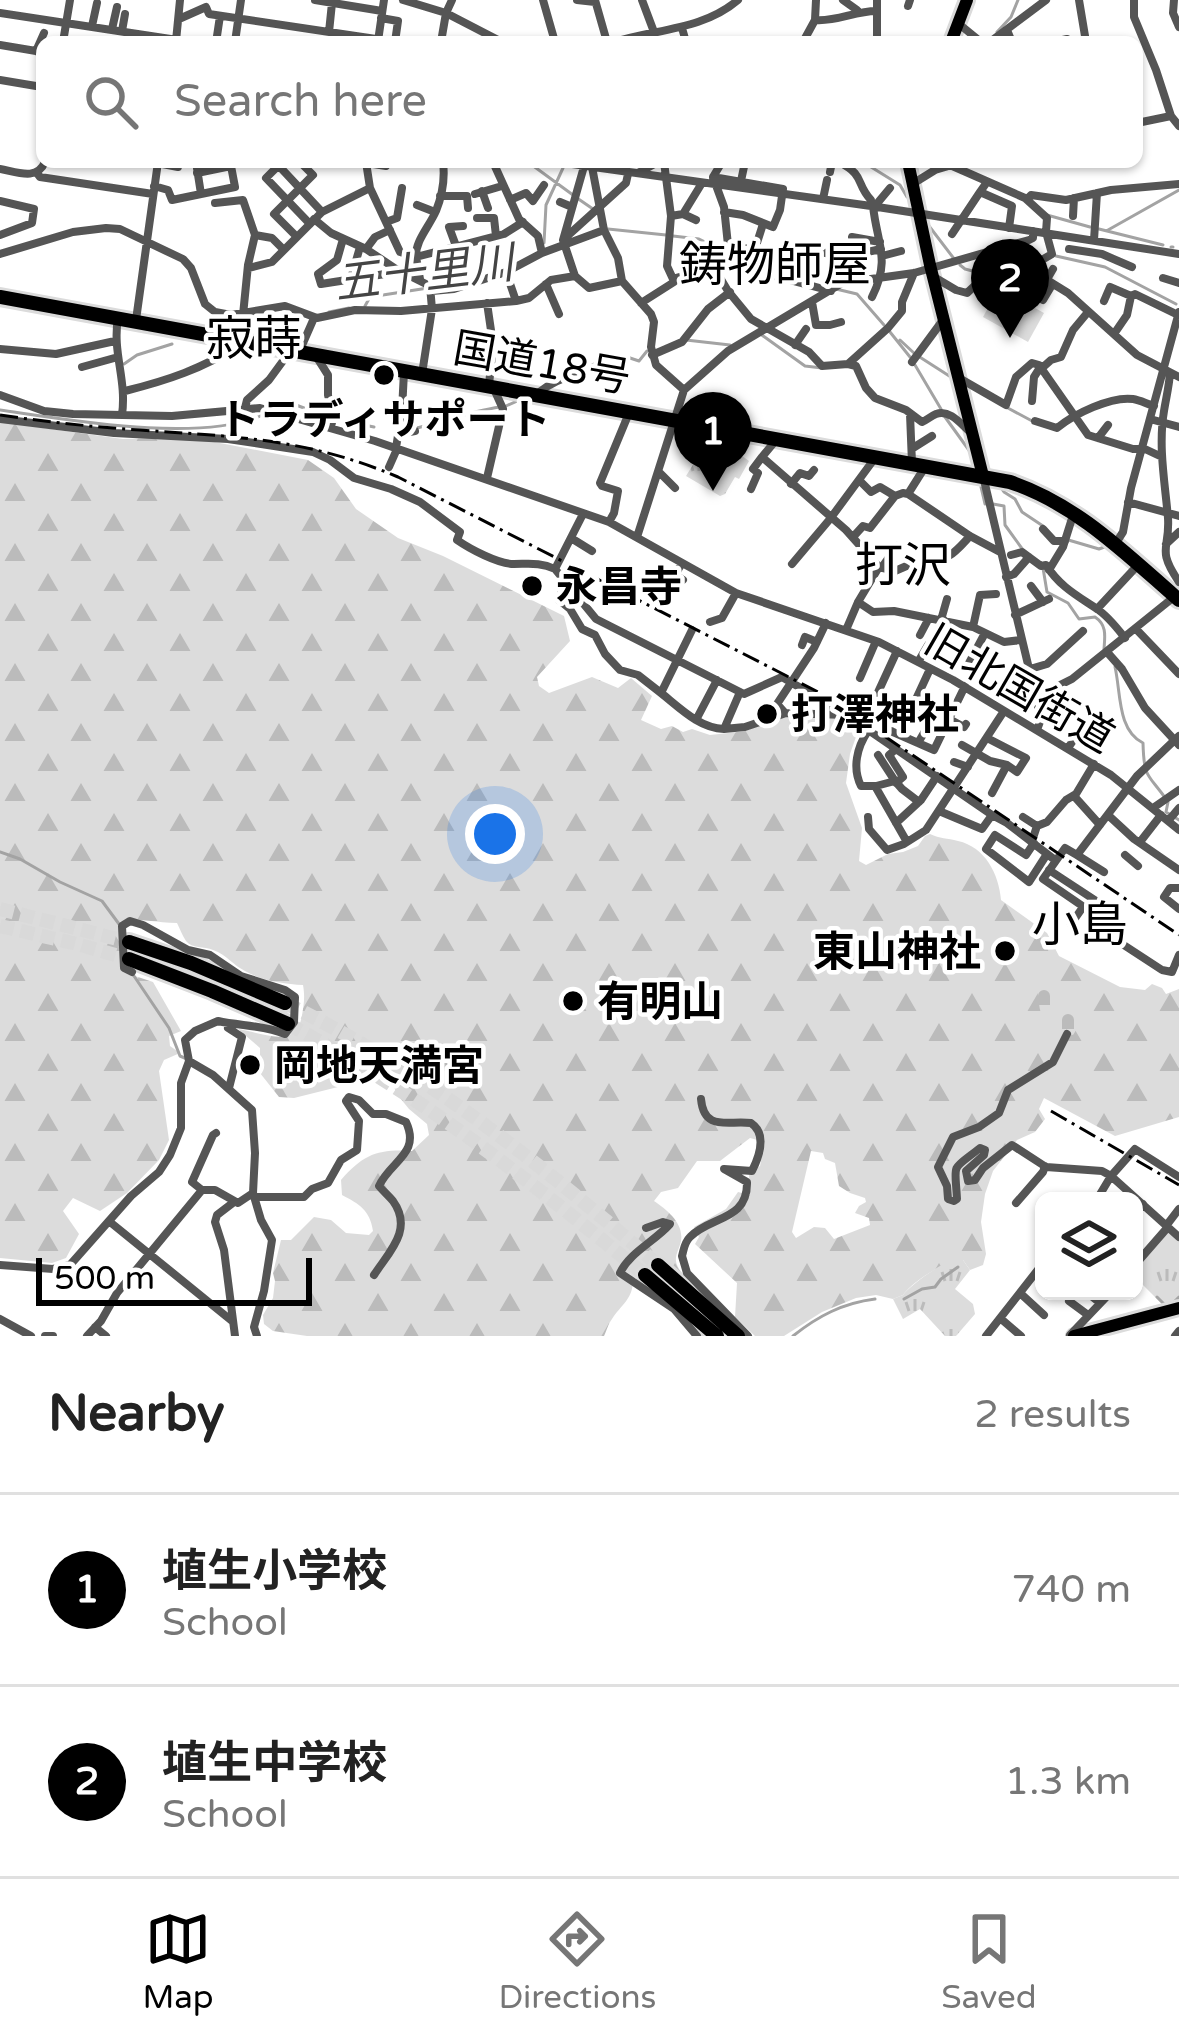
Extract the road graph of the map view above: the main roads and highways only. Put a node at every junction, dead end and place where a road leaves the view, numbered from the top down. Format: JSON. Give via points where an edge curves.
{"nodes":[{"id":1,"x":968,"y":0,"type":"edge"},
{"id":2,"x":953,"y":36,"type":"edge"},
{"id":3,"x":909,"y":168,"type":"edge"},
{"id":4,"x":0,"y":297,"type":"edge"},
{"id":5,"x":983,"y":476,"type":"junction"},
{"id":6,"x":1177,"y":592,"type":"edge"},
{"id":7,"x":129,"y":942,"type":"tunnel mouth"},
{"id":8,"x":130,"y":966,"type":"tunnel mouth"},
{"id":9,"x":285,"y":1003,"type":"tunnel mouth"},
{"id":10,"x":288,"y":1024,"type":"tunnel mouth"},
{"id":11,"x":1176,"y":1312,"type":"edge"},
{"id":12,"x":1078,"y":1335,"type":"edge"},
{"id":13,"x":717,"y":1336,"type":"edge"},
{"id":14,"x":738,"y":1336,"type":"edge"}],
"edges":[{"from":1,"to":2,"type":"main road"},
{"from":3,"to":5,"type":"main road"},
{"from":4,"to":5,"type":"highway","name":"国道18号","via":[[241,334],[302,352]]},
{"from":5,"to":6,"type":"highway","name":"国道18号","via":[[1074,512]]},
{"from":7,"to":9,"type":"highway"},
{"from":8,"to":10,"type":"highway"},
{"from":11,"to":12,"type":"main road"},
{"from":13,"to":14,"type":"highway","via":[[651,1270]]}]}
